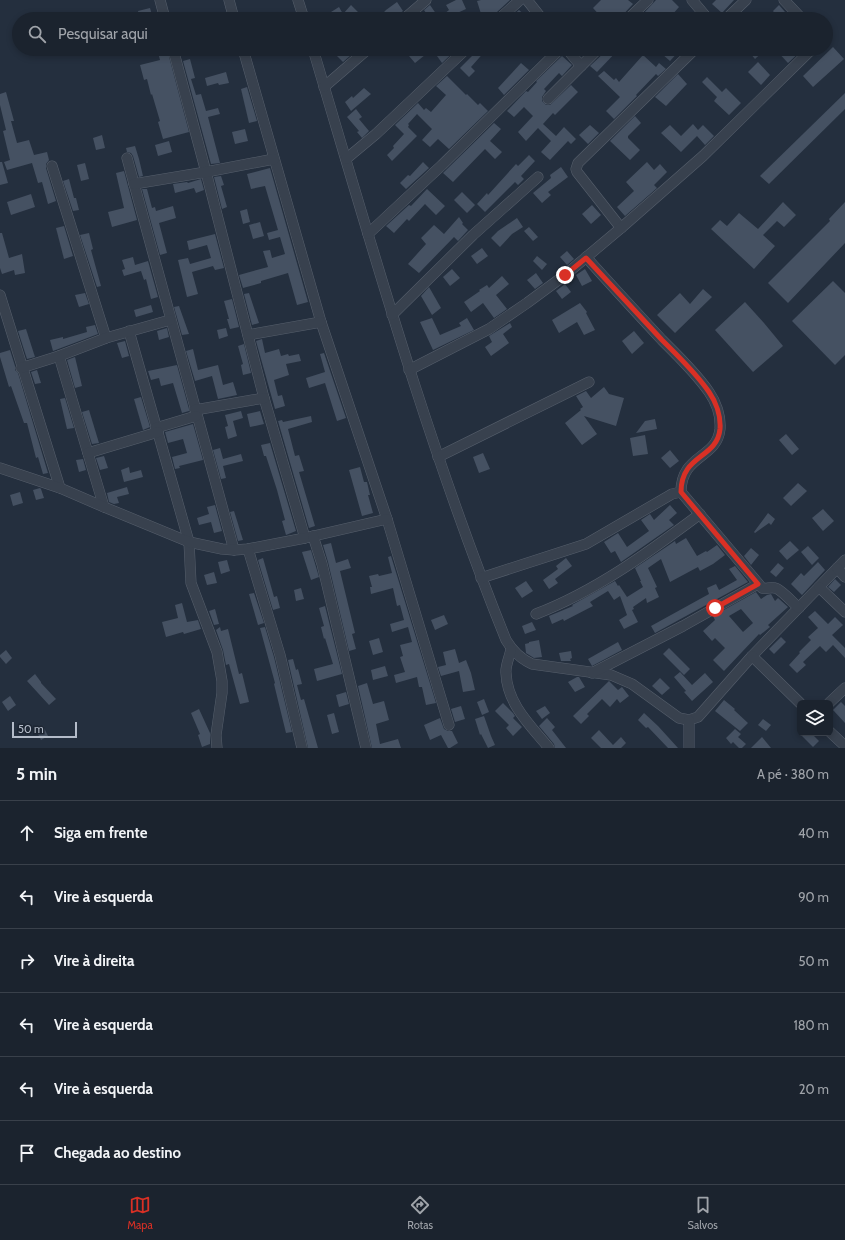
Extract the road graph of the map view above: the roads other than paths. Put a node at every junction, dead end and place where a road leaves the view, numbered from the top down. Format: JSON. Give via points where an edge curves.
{"nodes":[{"id":1,"x":160,"y":0,"type":"edge"},
{"id":2,"x":229,"y":0,"type":"edge"},
{"id":3,"x":298,"y":0,"type":"edge"},
{"id":4,"x":426,"y":0,"type":"edge"},
{"id":5,"x":520,"y":0,"type":"edge"},
{"id":6,"x":527,"y":0,"type":"edge"},
{"id":7,"x":648,"y":0,"type":"edge"},
{"id":8,"x":692,"y":0,"type":"edge"},
{"id":9,"x":746,"y":0,"type":"edge"},
{"id":10,"x":784,"y":0,"type":"edge"},
{"id":11,"x":163,"y":12,"type":"edge"},
{"id":12,"x":232,"y":12,"type":"edge"},
{"id":13,"x":302,"y":12,"type":"edge"},
{"id":14,"x":412,"y":12,"type":"edge"},
{"id":15,"x":507,"y":12,"type":"edge"},
{"id":16,"x":536,"y":12,"type":"edge"},
{"id":17,"x":635,"y":12,"type":"edge"},
{"id":18,"x":702,"y":12,"type":"edge"},
{"id":19,"x":733,"y":12,"type":"edge"},
{"id":20,"x":795,"y":12,"type":"edge"},
{"id":21,"x":175,"y":56,"type":"edge"},
{"id":22,"x":245,"y":56,"type":"edge"},
{"id":23,"x":315,"y":56,"type":"edge"},
{"id":24,"x":360,"y":56,"type":"edge"},
{"id":25,"x":459,"y":56,"type":"edge"},
{"id":26,"x":553,"y":56,"type":"edge"},
{"id":27,"x":573,"y":56,"type":"edge"},
{"id":28,"x":591,"y":56,"type":"edge"},
{"id":29,"x":688,"y":56,"type":"edge"},
{"id":30,"x":805,"y":56,"type":"edge"},
{"id":31,"x":581,"y":66,"type":"junction"},
{"id":32,"x":324,"y":87,"type":"junction"},
{"id":33,"x":548,"y":99,"type":"dead end"},
{"id":34,"x":127,"y":158,"type":"dead end"},
{"id":35,"x":274,"y":159,"type":"junction"},
{"id":36,"x":346,"y":159,"type":"junction"},
{"id":37,"x":52,"y":166,"type":"dead end"},
{"id":38,"x":206,"y":172,"type":"junction"},
{"id":39,"x":538,"y":177,"type":"dead end"},
{"id":40,"x":134,"y":184,"type":"junction"},
{"id":41,"x":621,"y":228,"type":"junction"},
{"id":42,"x":368,"y":234,"type":"junction"},
{"id":43,"x":586,"y":258,"type":"junction"},
{"id":44,"x":0,"y":296,"type":"edge"},
{"id":45,"x":392,"y":315,"type":"junction"},
{"id":46,"x":170,"y":320,"type":"junction"},
{"id":47,"x":321,"y":322,"type":"junction"},
{"id":48,"x":129,"y":331,"type":"junction"},
{"id":49,"x":248,"y":335,"type":"junction"},
{"id":50,"x":106,"y":338,"type":"junction"},
{"id":51,"x":59,"y":356,"type":"junction"},
{"id":52,"x":21,"y":368,"type":"junction"},
{"id":53,"x":409,"y":370,"type":"junction"},
{"id":54,"x":589,"y":382,"type":"dead end"},
{"id":55,"x":264,"y":398,"type":"junction"},
{"id":56,"x":195,"y":413,"type":"junction"},
{"id":57,"x":157,"y":430,"type":"junction"},
{"id":58,"x":88,"y":454,"type":"junction"},
{"id":59,"x":438,"y":457,"type":"junction"},
{"id":60,"x":0,"y":468,"type":"edge"},
{"id":61,"x":60,"y":488,"type":"junction"},
{"id":62,"x":681,"y":492,"type":"junction"},
{"id":63,"x":104,"y":507,"type":"junction"},
{"id":64,"x":700,"y":514,"type":"junction"},
{"id":65,"x":387,"y":520,"type":"junction"},
{"id":66,"x":309,"y":537,"type":"junction"},
{"id":67,"x":189,"y":542,"type":"junction"},
{"id":68,"x":248,"y":549,"type":"junction"},
{"id":69,"x":234,"y":550,"type":"junction"},
{"id":70,"x":845,"y":560,"type":"edge"},
{"id":71,"x":837,"y":568,"type":"junction"},
{"id":72,"x":845,"y":577,"type":"edge"},
{"id":73,"x":481,"y":578,"type":"junction"},
{"id":74,"x":758,"y":584,"type":"junction"},
{"id":75,"x":819,"y":587,"type":"junction"},
{"id":76,"x":798,"y":608,"type":"junction"},
{"id":77,"x":845,"y":612,"type":"edge"},
{"id":78,"x":536,"y":614,"type":"dead end"},
{"id":79,"x":511,"y":649,"type":"junction"},
{"id":80,"x":752,"y":656,"type":"junction"},
{"id":81,"x":592,"y":673,"type":"junction"},
{"id":82,"x":845,"y":688,"type":"edge"},
{"id":83,"x":797,"y":700,"type":"edge"},
{"id":84,"x":832,"y":700,"type":"edge"},
{"id":85,"x":688,"y":720,"type":"junction"},
{"id":86,"x":449,"y":725,"type":"dead end"},
{"id":87,"x":833,"y":735,"type":"edge"},
{"id":88,"x":845,"y":746,"type":"edge"},
{"id":89,"x":217,"y":748,"type":"edge"},
{"id":90,"x":302,"y":748,"type":"edge"},
{"id":91,"x":366,"y":748,"type":"edge"},
{"id":92,"x":549,"y":748,"type":"edge"},
{"id":93,"x":688,"y":748,"type":"edge"}],
"edges":[{"from":1,"to":11,"type":"street"},
{"from":2,"to":12,"type":"street"},
{"from":3,"to":13,"type":"street"},
{"from":4,"to":14,"type":"street"},
{"from":5,"to":15,"type":"street"},
{"from":6,"to":16,"type":"street"},
{"from":7,"to":17,"type":"street"},
{"from":8,"to":18,"type":"street"},
{"from":9,"to":19,"type":"street"},
{"from":10,"to":20,"type":"street"},
{"from":21,"to":38,"type":"street"},
{"from":22,"to":35,"type":"street"},
{"from":23,"to":32,"type":"street"},
{"from":24,"to":32,"type":"street"},
{"from":25,"to":36,"type":"street"},
{"from":26,"to":42,"type":"street"},
{"from":27,"to":31,"type":"street"},
{"from":28,"to":31,"type":"street"},
{"from":29,"to":41,"type":"street","via":[[578,163],[577,172]]},
{"from":30,"to":41,"type":"street","via":[[703,156]]},
{"from":31,"to":33,"type":"street"},
{"from":32,"to":36,"type":"street"},
{"from":34,"to":40,"type":"street"},
{"from":35,"to":38,"type":"street"},
{"from":35,"to":47,"type":"street"},
{"from":36,"to":42,"type":"street"},
{"from":37,"to":50,"type":"street"},
{"from":38,"to":40,"type":"street"},
{"from":38,"to":49,"type":"street"},
{"from":39,"to":45,"type":"street","via":[[473,235]]},
{"from":40,"to":46,"type":"street"},
{"from":41,"to":43,"type":"street"},
{"from":42,"to":45,"type":"street"},
{"from":43,"to":53,"type":"street","via":[[489,329]]},
{"from":43,"to":62,"type":"street","via":[[684,363],[716,404],[720,416],[718,438],[711,448],[685,471]]},
{"from":44,"to":52,"type":"street"},
{"from":45,"to":53,"type":"street"},
{"from":46,"to":48,"type":"street"},
{"from":46,"to":56,"type":"street"},
{"from":47,"to":49,"type":"street"},
{"from":47,"to":65,"type":"street"},
{"from":48,"to":50,"type":"street"},
{"from":48,"to":57,"type":"street"},
{"from":49,"to":55,"type":"street"},
{"from":50,"to":51,"type":"street"},
{"from":51,"to":52,"type":"street"},
{"from":51,"to":58,"type":"street"},
{"from":52,"to":61,"type":"street"},
{"from":53,"to":59,"type":"street"},
{"from":54,"to":59,"type":"street"},
{"from":55,"to":56,"type":"street"},
{"from":55,"to":66,"type":"street"},
{"from":56,"to":57,"type":"street"},
{"from":56,"to":69,"type":"street"},
{"from":57,"to":58,"type":"street"},
{"from":57,"to":67,"type":"street"},
{"from":58,"to":63,"type":"street"},
{"from":59,"to":73,"type":"street"},
{"from":60,"to":61,"type":"street"},
{"from":61,"to":63,"type":"street"},
{"from":62,"to":64,"type":"street"},
{"from":62,"to":73,"type":"street","via":[[672,494],[579,547]]},
{"from":63,"to":67,"type":"street"},
{"from":64,"to":74,"type":"street"},
{"from":64,"to":78,"type":"street","via":[[620,570],[557,606]]},
{"from":65,"to":66,"type":"street"},
{"from":65,"to":86,"type":"street"},
{"from":66,"to":68,"type":"street"},
{"from":66,"to":91,"type":"street","via":[[322,564]]},
{"from":67,"to":69,"type":"street"},
{"from":67,"to":89,"type":"street","via":[[191,583],[217,652],[222,681]]},
{"from":68,"to":69,"type":"street"},
{"from":68,"to":90,"type":"street","via":[[280,655]]},
{"from":70,"to":71,"type":"street"},
{"from":71,"to":72,"type":"street"},
{"from":71,"to":75,"type":"street"},
{"from":73,"to":79,"type":"street"},
{"from":74,"to":76,"type":"street","via":[[762,588],[778,589]]},
{"from":74,"to":81,"type":"street"},
{"from":75,"to":76,"type":"street"},
{"from":75,"to":77,"type":"street"},
{"from":76,"to":80,"type":"street"},
{"from":79,"to":81,"type":"street","via":[[532,664]]},
{"from":79,"to":92,"type":"street","via":[[506,672],[508,689],[516,709]]},
{"from":80,"to":83,"type":"street"},
{"from":80,"to":85,"type":"street","via":[[698,717]]},
{"from":81,"to":85,"type":"street","via":[[611,675],[632,684],[679,718]]},
{"from":82,"to":84,"type":"street"},
{"from":85,"to":93,"type":"street"},
{"from":87,"to":88,"type":"street"}]}
